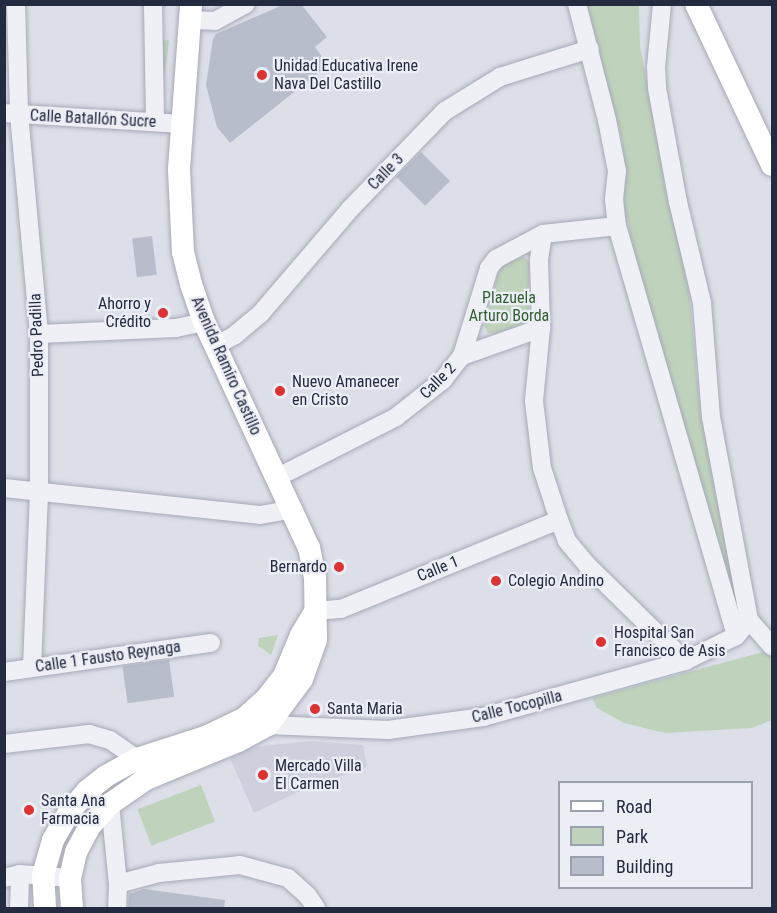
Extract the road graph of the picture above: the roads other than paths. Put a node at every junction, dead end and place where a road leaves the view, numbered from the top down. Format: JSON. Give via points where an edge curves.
{"nodes":[{"id":1,"x":16,"y":4,"type":"edge"},
{"id":2,"x":153,"y":4,"type":"edge"},
{"id":3,"x":246,"y":4,"type":"edge"},
{"id":4,"x":577,"y":4,"type":"edge"},
{"id":5,"x":662,"y":4,"type":"edge"},
{"id":6,"x":696,"y":4,"type":"edge"},
{"id":7,"x":191,"y":12,"type":"edge"},
{"id":8,"x":590,"y":49,"type":"junction"},
{"id":9,"x":12,"y":114,"type":"edge"},
{"id":10,"x":155,"y":122,"type":"junction"},
{"id":11,"x":182,"y":124,"type":"junction"},
{"id":12,"x":772,"y":165,"type":"edge"},
{"id":13,"x":617,"y":226,"type":"junction"},
{"id":14,"x":543,"y":234,"type":"junction"},
{"id":15,"x":204,"y":322,"type":"junction"},
{"id":16,"x":541,"y":328,"type":"junction"},
{"id":17,"x":39,"y":334,"type":"junction"},
{"id":18,"x":217,"y":345,"type":"junction"},
{"id":19,"x":462,"y":356,"type":"junction"},
{"id":20,"x":276,"y":478,"type":"junction"},
{"id":21,"x":4,"y":488,"type":"edge"},
{"id":22,"x":39,"y":493,"type":"junction"},
{"id":23,"x":293,"y":509,"type":"junction"},
{"id":24,"x":559,"y":520,"type":"junction"},
{"id":25,"x":316,"y":611,"type":"junction"},
{"id":26,"x":749,"y":620,"type":"junction"},
{"id":27,"x":736,"y":636,"type":"junction"},
{"id":28,"x":211,"y":643,"type":"dead end"},
{"id":29,"x":772,"y":646,"type":"edge"},
{"id":30,"x":685,"y":661,"type":"junction"},
{"id":31,"x":32,"y":667,"type":"junction"},
{"id":32,"x":4,"y":672,"type":"edge"},
{"id":33,"x":268,"y":725,"type":"junction"},
{"id":34,"x":4,"y":744,"type":"edge"},
{"id":35,"x":142,"y":769,"type":"junction"},
{"id":36,"x":94,"y":785,"type":"junction"},
{"id":37,"x":110,"y":804,"type":"junction"},
{"id":38,"x":43,"y":875,"type":"junction"},
{"id":39,"x":12,"y":876,"type":"edge"},
{"id":40,"x":70,"y":878,"type":"junction"},
{"id":41,"x":118,"y":884,"type":"junction"},
{"id":42,"x":19,"y":909,"type":"edge"},
{"id":43,"x":45,"y":909,"type":"edge"},
{"id":44,"x":72,"y":909,"type":"edge"},
{"id":45,"x":117,"y":909,"type":"edge"},
{"id":46,"x":316,"y":909,"type":"edge"}],
"edges":[{"from":1,"to":9,"type":"street","name":"Pedro Padilla"},
{"from":2,"to":10,"type":"street"},
{"from":3,"to":7,"type":"street","via":[[215,21]]},
{"from":4,"to":8,"type":"street"},
{"from":5,"to":26,"type":"street","via":[[657,88],[702,303],[711,417]]},
{"from":6,"to":12,"type":"main road"},
{"from":7,"to":11,"type":"main road","name":"Avenida Ramiro Castillo"},
{"from":8,"to":13,"type":"street","via":[[617,171]]},
{"from":8,"to":18,"type":"street","name":"Calle 3","via":[[500,77],[445,111],[350,209],[261,313]]},
{"from":9,"to":10,"type":"street","name":"Calle Batallón Sucre"},
{"from":9,"to":17,"type":"street","name":"Pedro Padilla"},
{"from":10,"to":11,"type":"street","name":"Calle Batallón Sucre"},
{"from":11,"to":15,"type":"main road","name":"Avenida Ramiro Castillo","via":[[178,169],[183,252]]},
{"from":13,"to":14,"type":"street"},
{"from":13,"to":27,"type":"street"},
{"from":14,"to":16,"type":"street","via":[[539,260]]},
{"from":14,"to":19,"type":"street","via":[[508,251],[489,268]]},
{"from":15,"to":17,"type":"street","via":[[176,328]]},
{"from":15,"to":18,"type":"main road","name":"Avenida Ramiro Castillo"},
{"from":16,"to":19,"type":"street","name":"Calle 2"},
{"from":16,"to":24,"type":"street","via":[[534,401],[542,468]]},
{"from":17,"to":22,"type":"street","name":"Pedro Padilla"},
{"from":18,"to":20,"type":"main road","name":"Avenida Ramiro Castillo"},
{"from":19,"to":20,"type":"street","name":"Calle 2","via":[[443,380],[396,417]]},
{"from":20,"to":23,"type":"main road","name":"Avenida Ramiro Castillo"},
{"from":21,"to":22,"type":"street"},
{"from":22,"to":23,"type":"street","via":[[260,514]]},
{"from":22,"to":31,"type":"street","name":"Pedro Padilla"},
{"from":23,"to":25,"type":"main road","name":"Avenida Ramiro Castillo","via":[[309,548]]},
{"from":24,"to":25,"type":"street","name":"Calle 1","via":[[341,609]]},
{"from":24,"to":30,"type":"street","via":[[567,542],[588,566]]},
{"from":25,"to":33,"type":"main road","name":"Avenida Ramiro Castillo","via":[[316,640],[302,679]]},
{"from":25,"to":35,"type":"main road","name":"Avenida Ramiro Castillo","via":[[284,676],[266,699],[245,718]]},
{"from":26,"to":27,"type":"street","name":"Calle Tocopilla"},
{"from":26,"to":29,"type":"street"},
{"from":27,"to":30,"type":"street","name":"Calle Tocopilla"},
{"from":28,"to":31,"type":"street","name":"Calle 1 Fausto Reynaga"},
{"from":30,"to":33,"type":"street","name":"Calle Tocopilla","via":[[483,717],[419,728],[345,730]]},
{"from":31,"to":32,"type":"street","name":"Calle 1 Fausto Reynaga"},
{"from":33,"to":35,"type":"main road","name":"Avenida Ramiro Castillo","via":[[238,741]]},
{"from":34,"to":35,"type":"street","via":[[89,734],[110,740]]},
{"from":35,"to":36,"type":"main road","name":"Avenida Ramiro Castillo","via":[[106,776]]},
{"from":35,"to":37,"type":"main road","name":"Avenida Ramiro Castillo"},
{"from":36,"to":37,"type":"main road"},
{"from":36,"to":38,"type":"main road","name":"Avenida Ramiro Castillo","via":[[69,812],[53,840]]},
{"from":37,"to":40,"type":"main road","name":"Avenida Ramiro Castillo","via":[[90,826],[76,852]]},
{"from":37,"to":41,"type":"street"},
{"from":38,"to":39,"type":"street"},
{"from":38,"to":40,"type":"street"},
{"from":38,"to":43,"type":"main road","name":"Avenida Ramiro Castillo"},
{"from":39,"to":42,"type":"street"},
{"from":40,"to":44,"type":"main road","name":"Avenida Ramiro Castillo"},
{"from":41,"to":45,"type":"street"},
{"from":41,"to":46,"type":"street","via":[[159,873],[240,865],[288,878]]}]}
